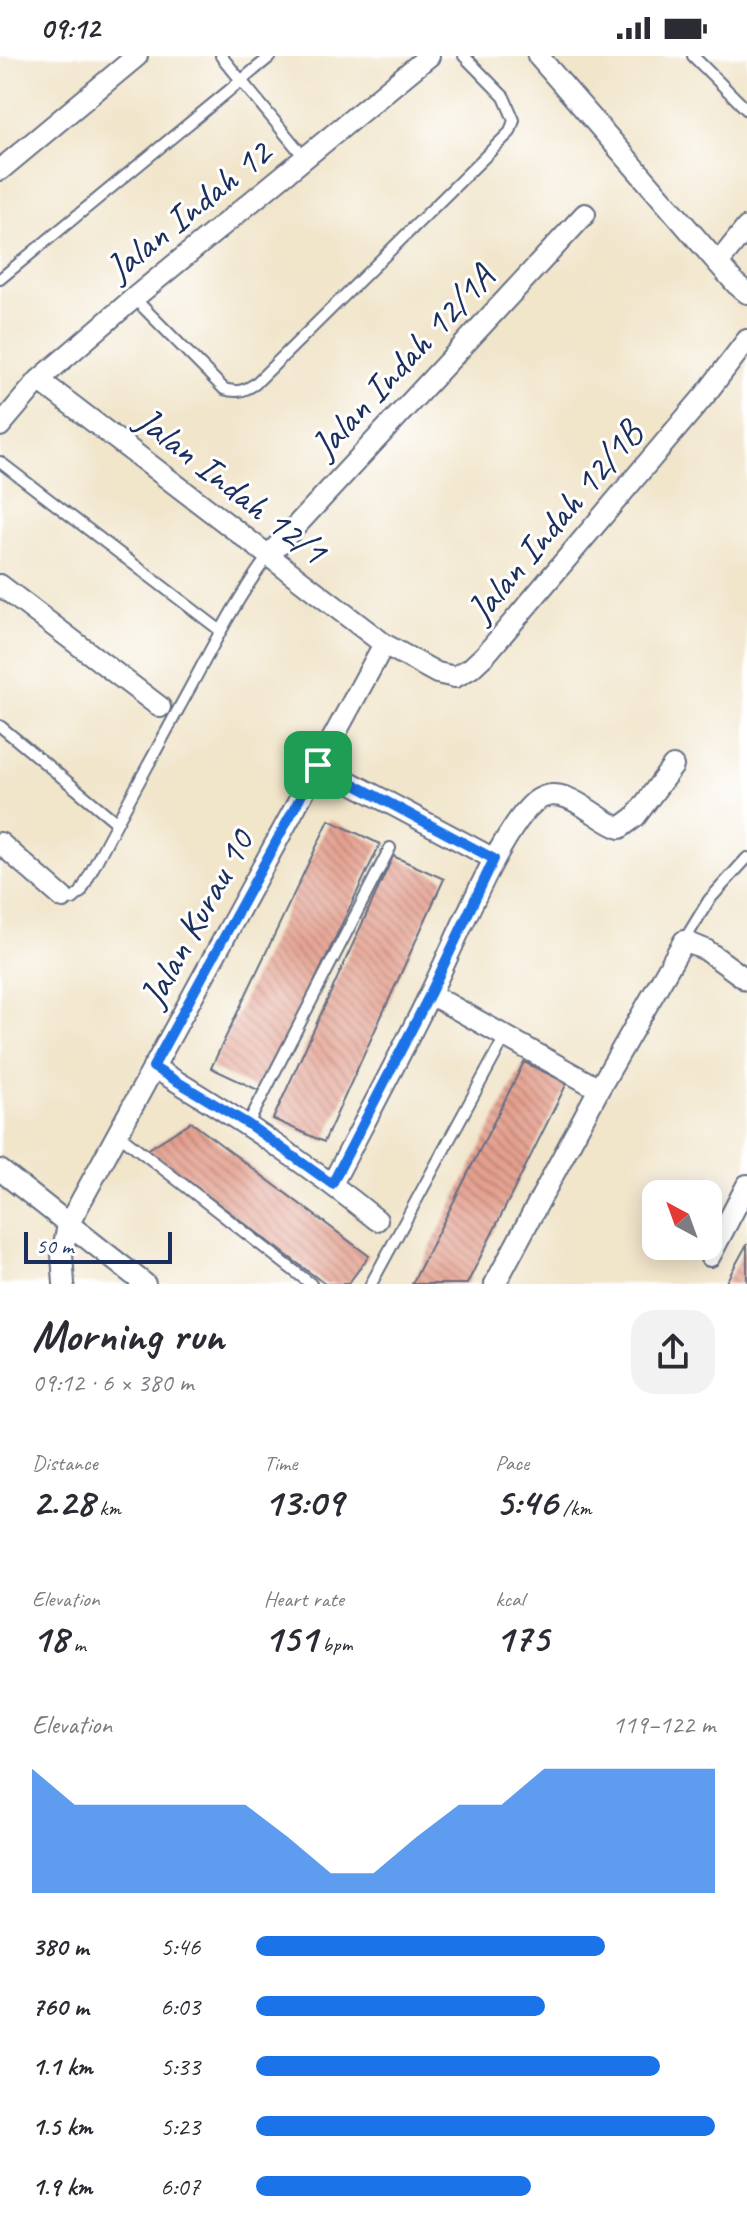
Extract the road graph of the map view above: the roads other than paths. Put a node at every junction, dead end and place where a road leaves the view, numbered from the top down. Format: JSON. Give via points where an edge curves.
{"nodes":[{"id":1,"x":137,"y":56,"type":"edge"},
{"id":2,"x":221,"y":56,"type":"edge"},
{"id":3,"x":271,"y":56,"type":"edge"},
{"id":4,"x":429,"y":56,"type":"edge"},
{"id":5,"x":464,"y":56,"type":"edge"},
{"id":6,"x":538,"y":56,"type":"edge"},
{"id":7,"x":693,"y":56,"type":"edge"},
{"id":8,"x":241,"y":81,"type":"junction"},
{"id":9,"x":747,"y":110,"type":"edge"},
{"id":10,"x":305,"y":158,"type":"junction"},
{"id":11,"x":0,"y":170,"type":"edge"},
{"id":12,"x":585,"y":214,"type":"dead end"},
{"id":13,"x":747,"y":227,"type":"edge"},
{"id":14,"x":719,"y":262,"type":"junction"},
{"id":15,"x":0,"y":279,"type":"edge"},
{"id":16,"x":747,"y":293,"type":"edge"},
{"id":17,"x":134,"y":298,"type":"junction"},
{"id":18,"x":747,"y":340,"type":"edge"},
{"id":19,"x":39,"y":380,"type":"junction"},
{"id":20,"x":0,"y":426,"type":"edge"},
{"id":21,"x":0,"y":462,"type":"edge"},
{"id":22,"x":269,"y":555,"type":"junction"},
{"id":23,"x":0,"y":585,"type":"edge"},
{"id":24,"x":221,"y":631,"type":"junction"},
{"id":25,"x":384,"y":644,"type":"junction"},
{"id":26,"x":160,"y":707,"type":"dead end"},
{"id":27,"x":0,"y":726,"type":"edge"},
{"id":28,"x":318,"y":765,"type":"junction"},
{"id":29,"x":673,"y":766,"type":"dead end"},
{"id":30,"x":116,"y":822,"type":"junction"},
{"id":31,"x":0,"y":843,"type":"edge"},
{"id":32,"x":390,"y":848,"type":"dead end"},
{"id":33,"x":747,"y":858,"type":"edge"},
{"id":34,"x":494,"y":859,"type":"junction"},
{"id":35,"x":63,"y":898,"type":"joint"},
{"id":36,"x":684,"y":941,"type":"junction"},
{"id":37,"x":747,"y":980,"type":"edge"},
{"id":38,"x":430,"y":994,"type":"junction"},
{"id":39,"x":505,"y":1037,"type":"junction"},
{"id":40,"x":153,"y":1067,"type":"junction"},
{"id":41,"x":599,"y":1089,"type":"junction"},
{"id":42,"x":248,"y":1124,"type":"junction"},
{"id":43,"x":117,"y":1133,"type":"junction"},
{"id":44,"x":0,"y":1170,"type":"edge"},
{"id":45,"x":332,"y":1184,"type":"junction"},
{"id":46,"x":747,"y":1185,"type":"edge"},
{"id":47,"x":377,"y":1220,"type":"dead end"},
{"id":48,"x":68,"y":1225,"type":"junction"},
{"id":49,"x":722,"y":1233,"type":"edge"},
{"id":50,"x":64,"y":1284,"type":"edge"},
{"id":51,"x":145,"y":1284,"type":"edge"},
{"id":52,"x":311,"y":1284,"type":"edge"},
{"id":53,"x":371,"y":1284,"type":"edge"},
{"id":54,"x":495,"y":1284,"type":"edge"}],
"edges":[{"from":1,"to":11,"type":"street"},
{"from":2,"to":8,"type":"lane"},
{"from":3,"to":8,"type":"lane"},
{"from":4,"to":10,"type":"street","name":"Jalan Indah 12"},
{"from":5,"to":17,"type":"lane","via":[[504,97],[514,120],[510,132],[255,384],[244,391],[224,389]]},
{"from":6,"to":14,"type":"street"},
{"from":7,"to":9,"type":"lane"},
{"from":8,"to":10,"type":"lane"},
{"from":8,"to":15,"type":"lane"},
{"from":10,"to":17,"type":"street","name":"Jalan Indah 12"},
{"from":12,"to":22,"type":"street","name":"Jalan Indah 12/1A"},
{"from":13,"to":14,"type":"street"},
{"from":14,"to":16,"type":"street"},
{"from":17,"to":19,"type":"street","name":"Jalan Indah 12"},
{"from":18,"to":25,"type":"street","name":"Jalan Indah 12/1B","via":[[471,668],[455,677],[437,673]]},
{"from":19,"to":20,"type":"street","name":"Jalan Indah 12"},
{"from":19,"to":22,"type":"street","name":"Jalan Indah 12/1"},
{"from":21,"to":24,"type":"lane"},
{"from":22,"to":24,"type":"lane"},
{"from":22,"to":25,"type":"street","name":"Jalan Indah 12/1"},
{"from":23,"to":26,"type":"street"},
{"from":24,"to":30,"type":"lane"},
{"from":25,"to":28,"type":"street","name":"Jalan Kurau 10"},
{"from":27,"to":30,"type":"lane"},
{"from":28,"to":34,"type":"street"},
{"from":28,"to":40,"type":"street","name":"Jalan Kurau 10"},
{"from":29,"to":34,"type":"street","via":[[635,817],[620,828],[578,802],[556,794],[540,798],[522,813]]},
{"from":30,"to":35,"type":"lane","via":[[81,892],[73,899]]},
{"from":31,"to":35,"type":"street"},
{"from":32,"to":42,"type":"lane"},
{"from":33,"to":36,"type":"lane","via":[[709,900]]},
{"from":34,"to":38,"type":"street"},
{"from":36,"to":37,"type":"street"},
{"from":36,"to":41,"type":"street"},
{"from":38,"to":39,"type":"street"},
{"from":38,"to":45,"type":"street"},
{"from":39,"to":41,"type":"street"},
{"from":39,"to":53,"type":"lane"},
{"from":40,"to":42,"type":"street"},
{"from":40,"to":43,"type":"street","name":"Jalan Kurau 10"},
{"from":41,"to":54,"type":"street"},
{"from":42,"to":45,"type":"street"},
{"from":43,"to":48,"type":"street","name":"Jalan Kurau 10"},
{"from":43,"to":52,"type":"lane"},
{"from":44,"to":48,"type":"street"},
{"from":45,"to":47,"type":"street"},
{"from":46,"to":49,"type":"street"},
{"from":48,"to":50,"type":"street","via":[[62,1254]]},
{"from":48,"to":51,"type":"street"}]}
